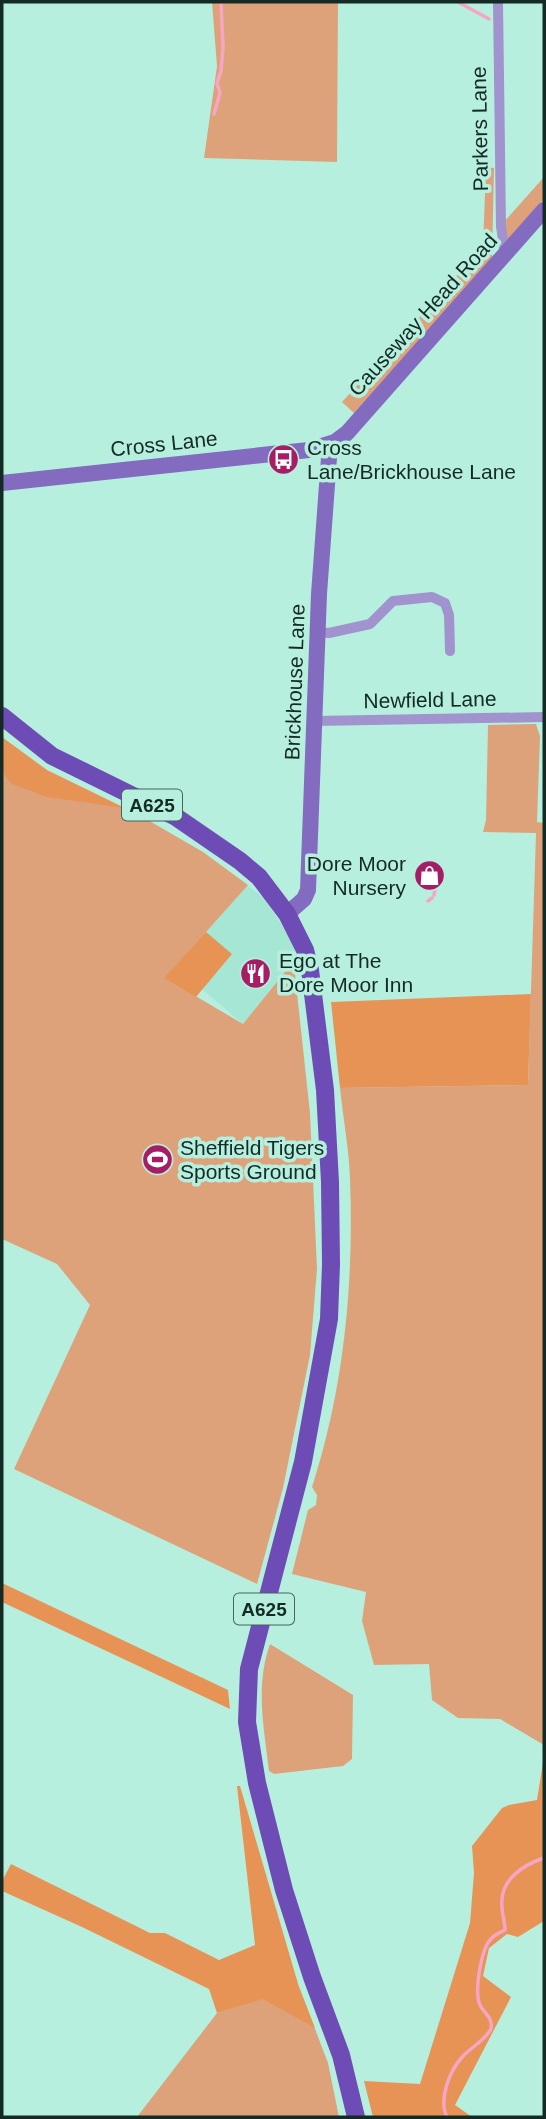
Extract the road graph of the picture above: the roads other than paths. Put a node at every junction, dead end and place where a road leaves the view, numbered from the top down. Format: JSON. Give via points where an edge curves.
{"nodes":[{"id":1,"x":498,"y":2,"type":"edge"},
{"id":2,"x":544,"y":210,"type":"edge"},
{"id":3,"x":505,"y":255,"type":"junction"},
{"id":4,"x":330,"y":444,"type":"junction"},
{"id":5,"x":2,"y":483,"type":"edge"},
{"id":6,"x":318,"y":632,"type":"junction"},
{"id":7,"x":450,"y":651,"type":"dead end"},
{"id":8,"x":2,"y":716,"type":"edge"},
{"id":9,"x":544,"y":717,"type":"edge"},
{"id":10,"x":316,"y":721,"type":"junction"},
{"id":11,"x":287,"y":914,"type":"junction"},
{"id":12,"x":356,"y":2117,"type":"edge"}],
"edges":[{"from":1,"to":3,"type":"street","name":"Parkers Lane"},
{"from":2,"to":3,"type":"street","name":"Causeway Head Road"},
{"from":3,"to":4,"type":"street","name":"Causeway Head Road","via":[[347,433]]},
{"from":4,"to":5,"type":"street","name":"Cross Lane"},
{"from":4,"to":6,"type":"street","name":"Brickhouse Lane"},
{"from":6,"to":7,"type":"street","via":[[370,624],[393,601],[432,597],[445,603],[449,615]]},
{"from":6,"to":10,"type":"street","name":"Brickhouse Lane"},
{"from":8,"to":11,"type":"main road","number":"A625","via":[[52,756],[176,817],[221,846],[259,877]]},
{"from":9,"to":10,"type":"street","name":"Newfield Lane"},
{"from":10,"to":11,"type":"street","name":"Brickhouse Lane","via":[[307,890]]},
{"from":11,"to":12,"type":"main road","number":"A625","via":[[305,950],[318,1027],[330,1182],[331,1290],[303,1462],[249,1669],[247,1722],[284,1890],[341,2055]]}]}
